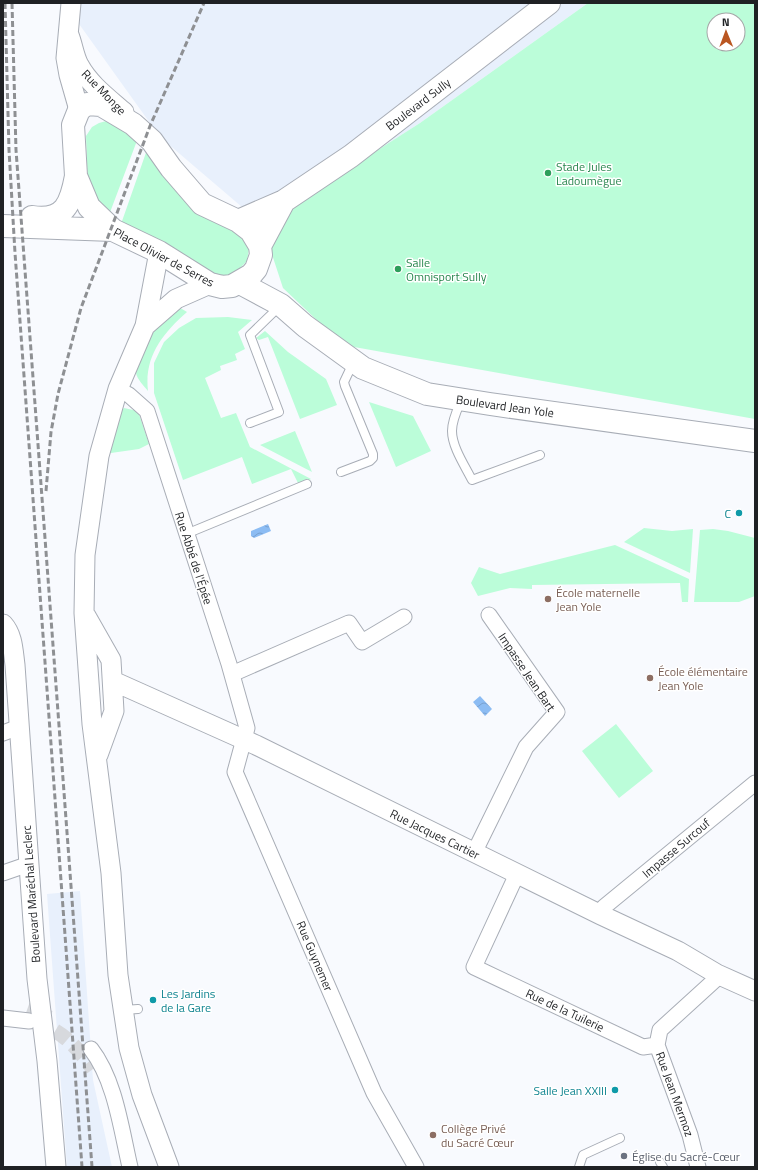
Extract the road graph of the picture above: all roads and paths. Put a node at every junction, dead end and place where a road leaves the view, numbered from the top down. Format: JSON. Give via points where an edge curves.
{"nodes":[{"id":1,"x":72,"y":3,"type":"edge"},
{"id":2,"x":550,"y":3,"type":"edge"},
{"id":3,"x":69,"y":35,"type":"junction"},
{"id":4,"x":79,"y":110,"type":"junction"},
{"id":5,"x":133,"y":124,"type":"junction"},
{"id":6,"x":76,"y":176,"type":"junction"},
{"id":7,"x":284,"y":201,"type":"junction"},
{"id":8,"x":3,"y":213,"type":"edge"},
{"id":9,"x":238,"y":221,"type":"junction"},
{"id":10,"x":3,"y":226,"type":"edge"},
{"id":11,"x":113,"y":230,"type":"junction"},
{"id":12,"x":159,"y":252,"type":"junction"},
{"id":13,"x":259,"y":255,"type":"junction"},
{"id":14,"x":240,"y":283,"type":"junction"},
{"id":15,"x":210,"y":284,"type":"junction"},
{"id":16,"x":281,"y":305,"type":"junction"},
{"id":17,"x":145,"y":326,"type":"junction"},
{"id":18,"x":354,"y":362,"type":"junction"},
{"id":19,"x":118,"y":389,"type":"junction"},
{"id":20,"x":461,"y":400,"type":"junction"},
{"id":21,"x":250,"y":423,"type":"dead end"},
{"id":22,"x":755,"y":441,"type":"edge"},
{"id":23,"x":540,"y":455,"type":"dead end"},
{"id":24,"x":342,"y":472,"type":"dead end"},
{"id":25,"x":307,"y":484,"type":"dead end"},
{"id":26,"x":186,"y":534,"type":"junction"},
{"id":27,"x":84,"y":613,"type":"junction"},
{"id":28,"x":489,"y":615,"type":"dead end"},
{"id":29,"x":404,"y":617,"type":"dead end"},
{"id":30,"x":3,"y":624,"type":"edge"},
{"id":31,"x":232,"y":674,"type":"junction"},
{"id":32,"x":113,"y":682,"type":"junction"},
{"id":33,"x":11,"y":730,"type":"edge"},
{"id":34,"x":243,"y":739,"type":"junction"},
{"id":35,"x":98,"y":757,"type":"junction"},
{"id":36,"x":755,"y":783,"type":"edge"},
{"id":37,"x":474,"y":853,"type":"junction"},
{"id":38,"x":29,"y":864,"type":"junction"},
{"id":39,"x":3,"y":873,"type":"edge"},
{"id":40,"x":517,"y":874,"type":"junction"},
{"id":41,"x":601,"y":916,"type":"junction"},
{"id":42,"x":717,"y":974,"type":"junction"},
{"id":43,"x":755,"y":992,"type":"edge"},
{"id":44,"x":3,"y":1008,"type":"edge"},
{"id":45,"x":3,"y":1018,"type":"edge"},
{"id":46,"x":657,"y":1045,"type":"junction"},
{"id":47,"x":91,"y":1049,"type":"dead end"},
{"id":48,"x":93,"y":1069,"type":"tunnel mouth"},
{"id":49,"x":620,"y":1138,"type":"dead end"},
{"id":50,"x":56,"y":1167,"type":"edge"},
{"id":51,"x":121,"y":1167,"type":"edge"},
{"id":52,"x":130,"y":1167,"type":"edge"},
{"id":53,"x":169,"y":1167,"type":"edge"},
{"id":54,"x":416,"y":1167,"type":"edge"},
{"id":55,"x":579,"y":1167,"type":"edge"},
{"id":56,"x":698,"y":1167,"type":"edge"}],
"edges":[{"from":1,"to":3,"type":"street","name":"Rue Monge"},
{"from":2,"to":7,"type":"main road","name":"Boulevard Sully","via":[[351,156]]},
{"from":3,"to":4,"type":"street","name":"Rue Monge","via":[[66,58]]},
{"from":3,"to":5,"type":"street","name":"Rue Monge","via":[[76,58],[86,75]]},
{"from":4,"to":5,"type":"main road","via":[[87,104],[101,105]]},
{"from":4,"to":6,"type":"main road","name":"Place Olivier de Serres","via":[[73,125]]},
{"from":5,"to":9,"type":"main road","via":[[152,141],[202,204]]},
{"from":6,"to":8,"type":"main road","via":[[69,204],[55,216],[36,218]]},
{"from":6,"to":11,"type":"main road","name":"Place Olivier de Serres","via":[[88,207]]},
{"from":7,"to":9,"type":"main road","name":"Boulevard Sully"},
{"from":7,"to":13,"type":"main road","name":"Boulevard Sully"},
{"from":9,"to":13,"type":"main road","via":[[251,231]]},
{"from":10,"to":11,"type":"main road"},
{"from":11,"to":12,"type":"main road","name":"Place Olivier de Serres"},
{"from":12,"to":15,"type":"main road","name":"Place Olivier de Serres"},
{"from":12,"to":17,"type":"street"},
{"from":13,"to":14,"type":"main road","via":[[251,275]]},
{"from":13,"to":16,"type":"main road","name":"Boulevard Jean Yole"},
{"from":14,"to":15,"type":"main road","name":"Place Olivier de Serres","via":[[222,287]]},
{"from":14,"to":16,"type":"main road","name":"Boulevard Jean Yole"},
{"from":15,"to":17,"type":"street","via":[[176,299]]},
{"from":16,"to":18,"type":"main road","name":"Boulevard Jean Yole"},
{"from":16,"to":21,"type":"lane","via":[[250,335],[279,412]]},
{"from":17,"to":19,"type":"street"},
{"from":18,"to":20,"type":"main road","name":"Boulevard Jean Yole","via":[[427,394]]},
{"from":18,"to":24,"type":"lane","via":[[344,382],[373,458],[370,462]]},
{"from":19,"to":26,"type":"street","name":"Rue Abbé de l'Épée","via":[[147,411]]},
{"from":19,"to":27,"type":"street","via":[[96,477],[85,555]]},
{"from":20,"to":22,"type":"main road","name":"Boulevard Jean Yole"},
{"from":20,"to":23,"type":"lane","via":[[454,417],[452,432],[472,480]]},
{"from":25,"to":26,"type":"lane"},
{"from":26,"to":31,"type":"street","name":"Rue Abbé de l'Épée"},
{"from":27,"to":32,"type":"street","via":[[111,660]]},
{"from":27,"to":35,"type":"street","via":[[92,724]]},
{"from":28,"to":37,"type":"street","name":"Impasse Jean Bart","via":[[557,712],[526,747]]},
{"from":29,"to":31,"type":"street","via":[[362,642],[349,624]]},
{"from":30,"to":33,"type":"street","name":"Boulevard Maréchal Leclerc","via":[[8,629],[12,641]]},
{"from":31,"to":34,"type":"street","name":"Rue Abbé de l'Épée","via":[[247,728]]},
{"from":32,"to":34,"type":"street","name":"Rue Jacques Cartier"},
{"from":32,"to":35,"type":"street","via":[[114,711]]},
{"from":33,"to":38,"type":"street","name":"Boulevard Maréchal Leclerc"},
{"from":34,"to":37,"type":"street","name":"Rue Jacques Cartier"},
{"from":34,"to":54,"type":"street","name":"Rue Guynemer","via":[[235,772],[374,1093]]},
{"from":35,"to":53,"type":"street","via":[[111,873],[118,975],[131,1010],[129,1048]]},
{"from":36,"to":41,"type":"street","name":"Impasse Surcouf","via":[[604,907]]},
{"from":37,"to":40,"type":"street","name":"Rue Jacques Cartier"},
{"from":38,"to":39,"type":"street"},
{"from":38,"to":50,"type":"street","name":"Boulevard Maréchal Leclerc","via":[[37,979]]},
{"from":40,"to":41,"type":"street","name":"Rue Jacques Cartier"},
{"from":40,"to":46,"type":"street","name":"Rue de la Tuilerie","via":[[474,967],[643,1048]]},
{"from":41,"to":42,"type":"street","name":"Rue Jacques Cartier","via":[[678,951]]},
{"from":42,"to":43,"type":"street","name":"Rue Jacques Cartier"},
{"from":42,"to":46,"type":"street","name":"Rue Jean Mermoz","via":[[716,979],[660,1030]]},
{"from":44,"to":45,"type":"street","via":[[28,1015]]},
{"from":46,"to":56,"type":"street","name":"Rue Jean Mermoz","via":[[690,1135]]},
{"from":47,"to":52,"type":"street","via":[[108,1076]]},
{"from":48,"to":51,"type":"street","via":[[100,1081]]},
{"from":49,"to":55,"type":"lane","via":[[583,1155]]}]}
